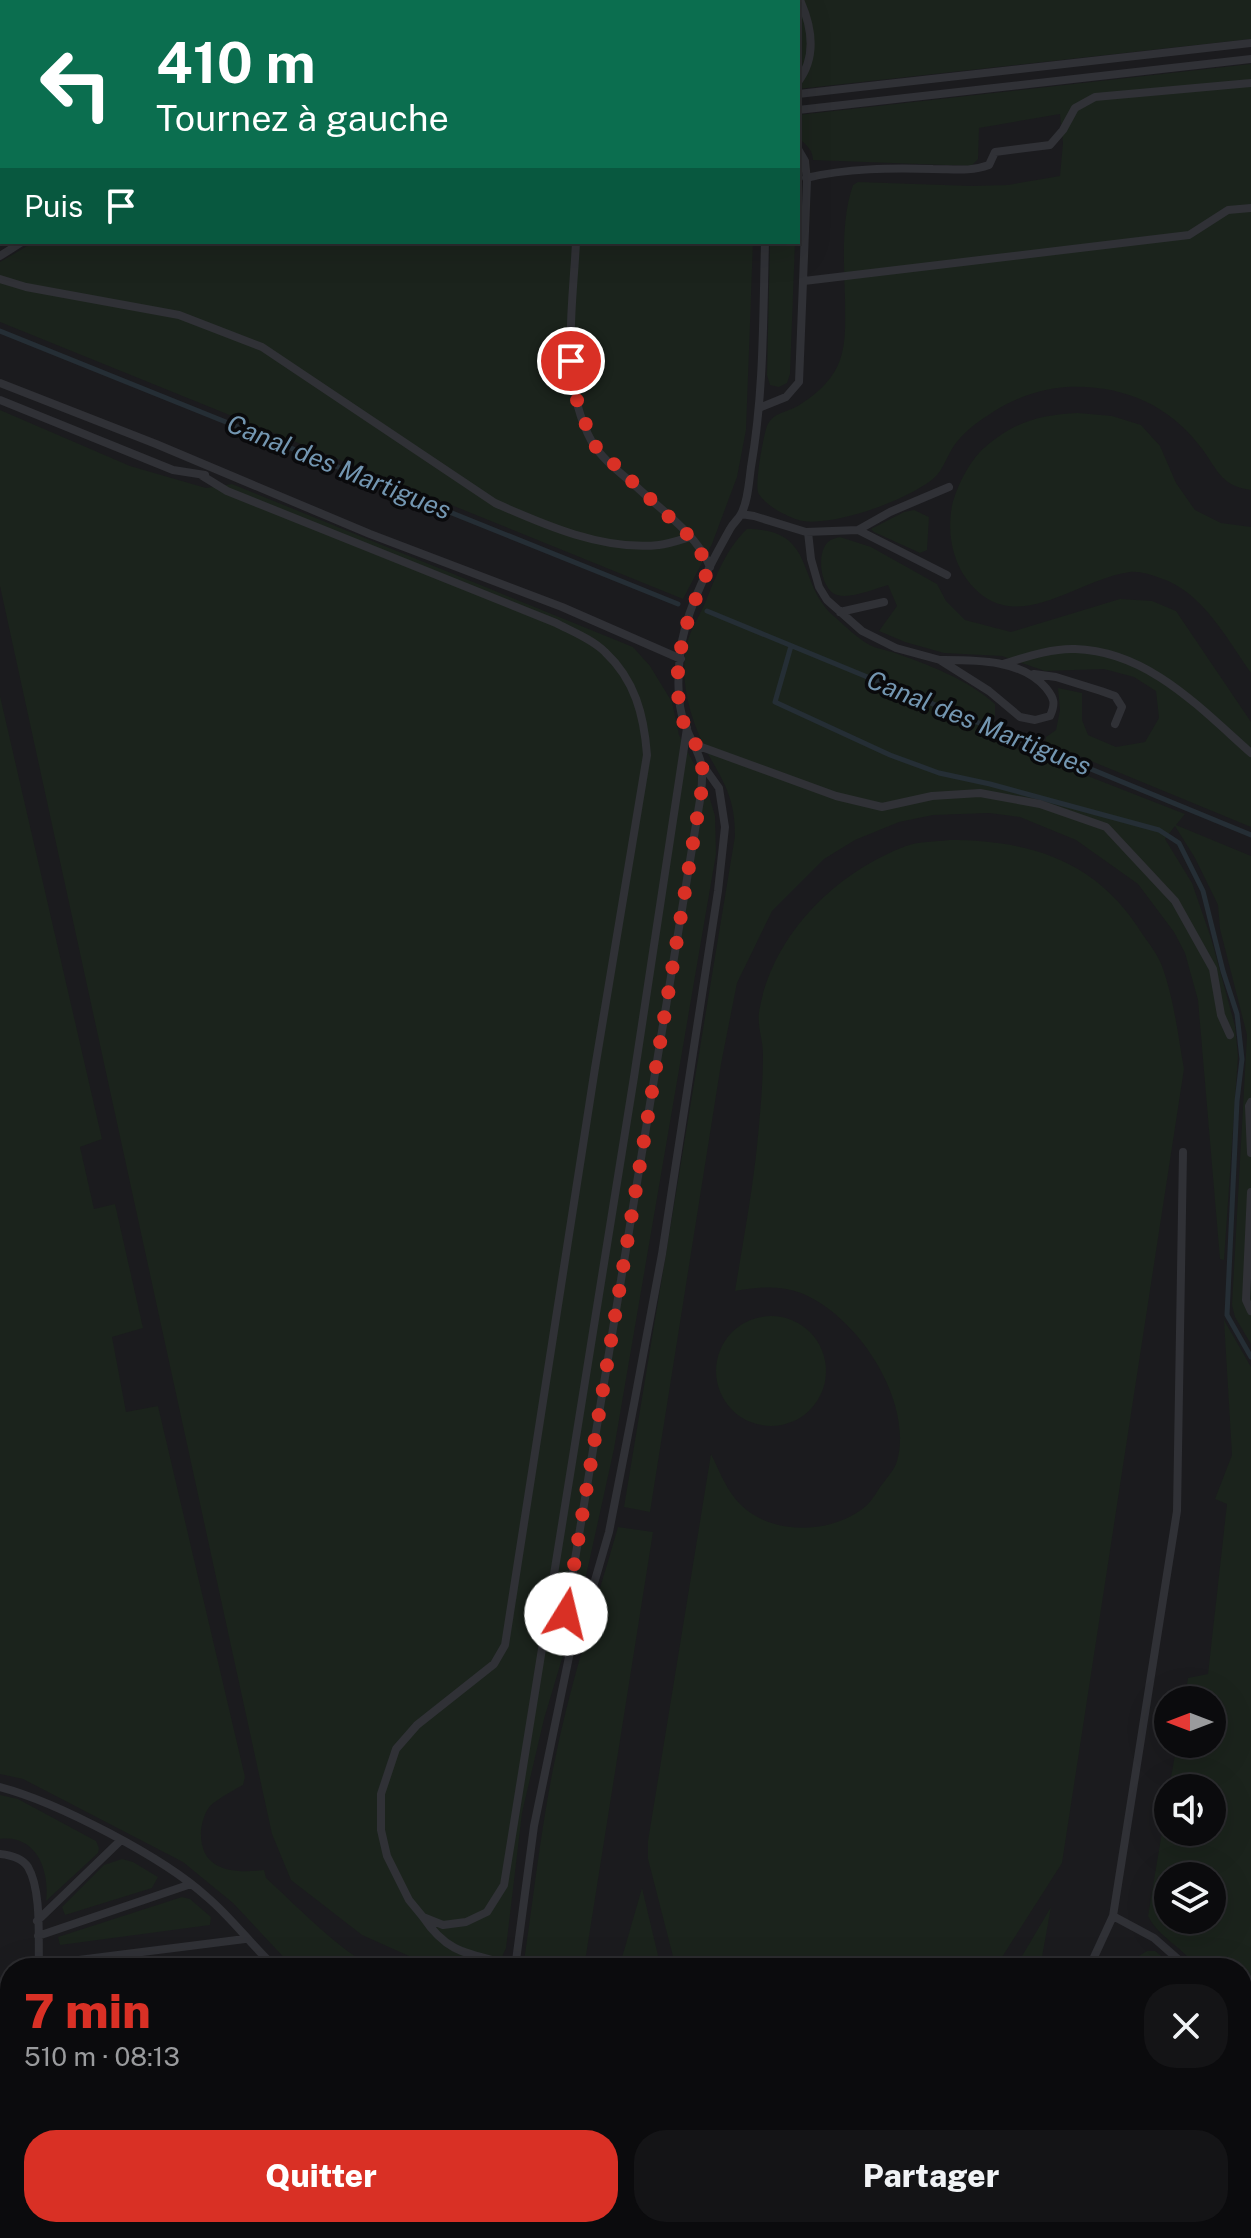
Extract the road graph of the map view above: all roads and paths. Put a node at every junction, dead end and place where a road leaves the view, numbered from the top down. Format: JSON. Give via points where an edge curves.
{"nodes":[{"id":1,"x":800,"y":0,"type":"edge"},
{"id":2,"x":1251,"y":43,"type":"edge"},
{"id":3,"x":1251,"y":59,"type":"edge"},
{"id":4,"x":800,"y":80,"type":"edge"},
{"id":5,"x":1251,"y":83,"type":"edge"},
{"id":6,"x":800,"y":94,"type":"edge"},
{"id":7,"x":800,"y":110,"type":"edge"},
{"id":8,"x":800,"y":152,"type":"edge"},
{"id":9,"x":806,"y":178,"type":"junction"},
{"id":10,"x":1251,"y":208,"type":"edge"},
{"id":11,"x":19,"y":244,"type":"edge"},
{"id":12,"x":576,"y":244,"type":"edge"},
{"id":13,"x":765,"y":244,"type":"edge"},
{"id":14,"x":0,"y":256,"type":"edge"},
{"id":15,"x":0,"y":279,"type":"edge"},
{"id":16,"x":804,"y":281,"type":"junction"},
{"id":17,"x":0,"y":383,"type":"edge"},
{"id":18,"x":0,"y":400,"type":"edge"},
{"id":19,"x":759,"y":408,"type":"junction"},
{"id":20,"x":223,"y":473,"type":"junction"},
{"id":21,"x":201,"y":475,"type":"junction"},
{"id":22,"x":949,"y":487,"type":"dead end"},
{"id":23,"x":741,"y":514,"type":"junction"},
{"id":24,"x":858,"y":530,"type":"junction"},
{"id":25,"x":808,"y":532,"type":"junction"},
{"id":26,"x":690,"y":537,"type":"junction"},
{"id":27,"x":710,"y":567,"type":"junction"},
{"id":28,"x":947,"y":575,"type":"dead end"},
{"id":29,"x":884,"y":602,"type":"dead end"},
{"id":30,"x":840,"y":612,"type":"junction"},
{"id":31,"x":681,"y":659,"type":"junction"},
{"id":32,"x":940,"y":660,"type":"junction"},
{"id":33,"x":1003,"y":664,"type":"junction"},
{"id":34,"x":1028,"y":674,"type":"junction"},
{"id":35,"x":1115,"y":724,"type":"dead end"},
{"id":36,"x":687,"y":728,"type":"junction"},
{"id":37,"x":696,"y":745,"type":"junction"},
{"id":38,"x":1251,"y":753,"type":"edge"},
{"id":39,"x":704,"y":767,"type":"junction"},
{"id":40,"x":1230,"y":1035,"type":"dead end"},
{"id":41,"x":1251,"y":1102,"type":"edge"},
{"id":42,"x":1183,"y":1152,"type":"dead end"},
{"id":43,"x":1251,"y":1153,"type":"edge"},
{"id":44,"x":1251,"y":1192,"type":"edge"},
{"id":45,"x":1251,"y":1311,"type":"edge"},
{"id":46,"x":570,"y":1652,"type":"junction"},
{"id":47,"x":0,"y":1787,"type":"edge"},
{"id":48,"x":120,"y":1841,"type":"junction"},
{"id":49,"x":0,"y":1854,"type":"edge"},
{"id":50,"x":191,"y":1884,"type":"junction"},
{"id":51,"x":1113,"y":1916,"type":"junction"},
{"id":52,"x":423,"y":1917,"type":"junction"},
{"id":53,"x":37,"y":1921,"type":"junction"},
{"id":54,"x":38,"y":1936,"type":"junction"},
{"id":55,"x":245,"y":1939,"type":"junction"},
{"id":56,"x":39,"y":1958,"type":"edge"},
{"id":57,"x":100,"y":1958,"type":"edge"},
{"id":58,"x":265,"y":1958,"type":"edge"},
{"id":59,"x":487,"y":1958,"type":"edge"},
{"id":60,"x":516,"y":1958,"type":"edge"},
{"id":61,"x":1094,"y":1958,"type":"edge"},
{"id":62,"x":1177,"y":1958,"type":"edge"}],
"edges":[{"from":1,"to":4,"type":"lane","via":[[810,22],[811,49]]},
{"from":2,"to":6,"type":"lane"},
{"from":3,"to":7,"type":"lane"},
{"from":5,"to":9,"type":"lane","via":[[1095,97],[1075,108],[1050,145],[995,152],[989,165],[974,171],[835,171]]},
{"from":8,"to":9,"type":"lane"},
{"from":9,"to":16,"type":"lane"},
{"from":10,"to":16,"type":"lane","via":[[1228,210],[1189,235]]},
{"from":11,"to":14,"type":"lane"},
{"from":12,"to":26,"type":"lane","via":[[571,361],[582,419],[593,444]]},
{"from":13,"to":19,"type":"lane"},
{"from":15,"to":26,"type":"lane","via":[[179,315],[262,347],[495,503],[535,521],[625,545],[660,545]]},
{"from":16,"to":19,"type":"lane","via":[[799,382],[786,397]]},
{"from":17,"to":20,"type":"lane"},
{"from":18,"to":21,"type":"lane","via":[[173,470]]},
{"from":19,"to":23,"type":"lane"},
{"from":20,"to":21,"type":"lane"},
{"from":20,"to":31,"type":"lane"},
{"from":21,"to":52,"type":"lane","via":[[227,491],[556,623],[604,650],[630,681],[645,720],[647,755],[505,1645],[494,1664],[417,1725],[396,1749],[381,1794],[387,1856]]},
{"from":22,"to":24,"type":"lane"},
{"from":23,"to":25,"type":"lane"},
{"from":23,"to":27,"type":"lane"},
{"from":24,"to":25,"type":"lane"},
{"from":24,"to":28,"type":"lane"},
{"from":25,"to":30,"type":"lane","via":[[819,587]]},
{"from":26,"to":27,"type":"lane"},
{"from":27,"to":31,"type":"lane","via":[[690,615]]},
{"from":29,"to":30,"type":"lane"},
{"from":30,"to":32,"type":"lane","via":[[862,631],[896,648]]},
{"from":31,"to":36,"type":"lane","via":[[678,684]]},
{"from":32,"to":33,"type":"lane"},
{"from":32,"to":34,"type":"lane","via":[[1020,717],[1050,716],[1053,697]]},
{"from":33,"to":34,"type":"lane"},
{"from":33,"to":38,"type":"lane","via":[[1074,648],[1109,653],[1151,670]]},
{"from":34,"to":35,"type":"lane","via":[[1115,696],[1122,707]]},
{"from":36,"to":37,"type":"lane"},
{"from":36,"to":52,"type":"lane","via":[[504,1885],[487,1912],[466,1922],[443,1925]]},
{"from":37,"to":39,"type":"lane"},
{"from":37,"to":40,"type":"lane","via":[[836,796],[882,807],[980,793],[1040,804],[1106,827],[1175,901],[1213,969]]},
{"from":39,"to":46,"type":"lane","via":[[566,1614]]},
{"from":39,"to":46,"type":"lane","via":[[719,788],[725,827],[718,891],[634,1404],[609,1532]]},
{"from":41,"to":43,"type":"lane"},
{"from":42,"to":51,"type":"lane","via":[[1177,1511]]},
{"from":44,"to":45,"type":"lane","via":[[1246,1300]]},
{"from":46,"to":60,"type":"lane","via":[[534,1826]]},
{"from":47,"to":48,"type":"lane","via":[[26,1794]]},
{"from":48,"to":50,"type":"lane"},
{"from":48,"to":53,"type":"lane"},
{"from":49,"to":53,"type":"lane","via":[[27,1865],[36,1892]]},
{"from":50,"to":54,"type":"lane"},
{"from":50,"to":55,"type":"lane"},
{"from":51,"to":61,"type":"lane"},
{"from":51,"to":62,"type":"lane","via":[[1154,1938]]},
{"from":52,"to":59,"type":"lane","via":[[448,1946]]},
{"from":53,"to":54,"type":"lane"},
{"from":54,"to":56,"type":"lane"},
{"from":55,"to":57,"type":"lane"},
{"from":55,"to":58,"type":"lane"}]}
